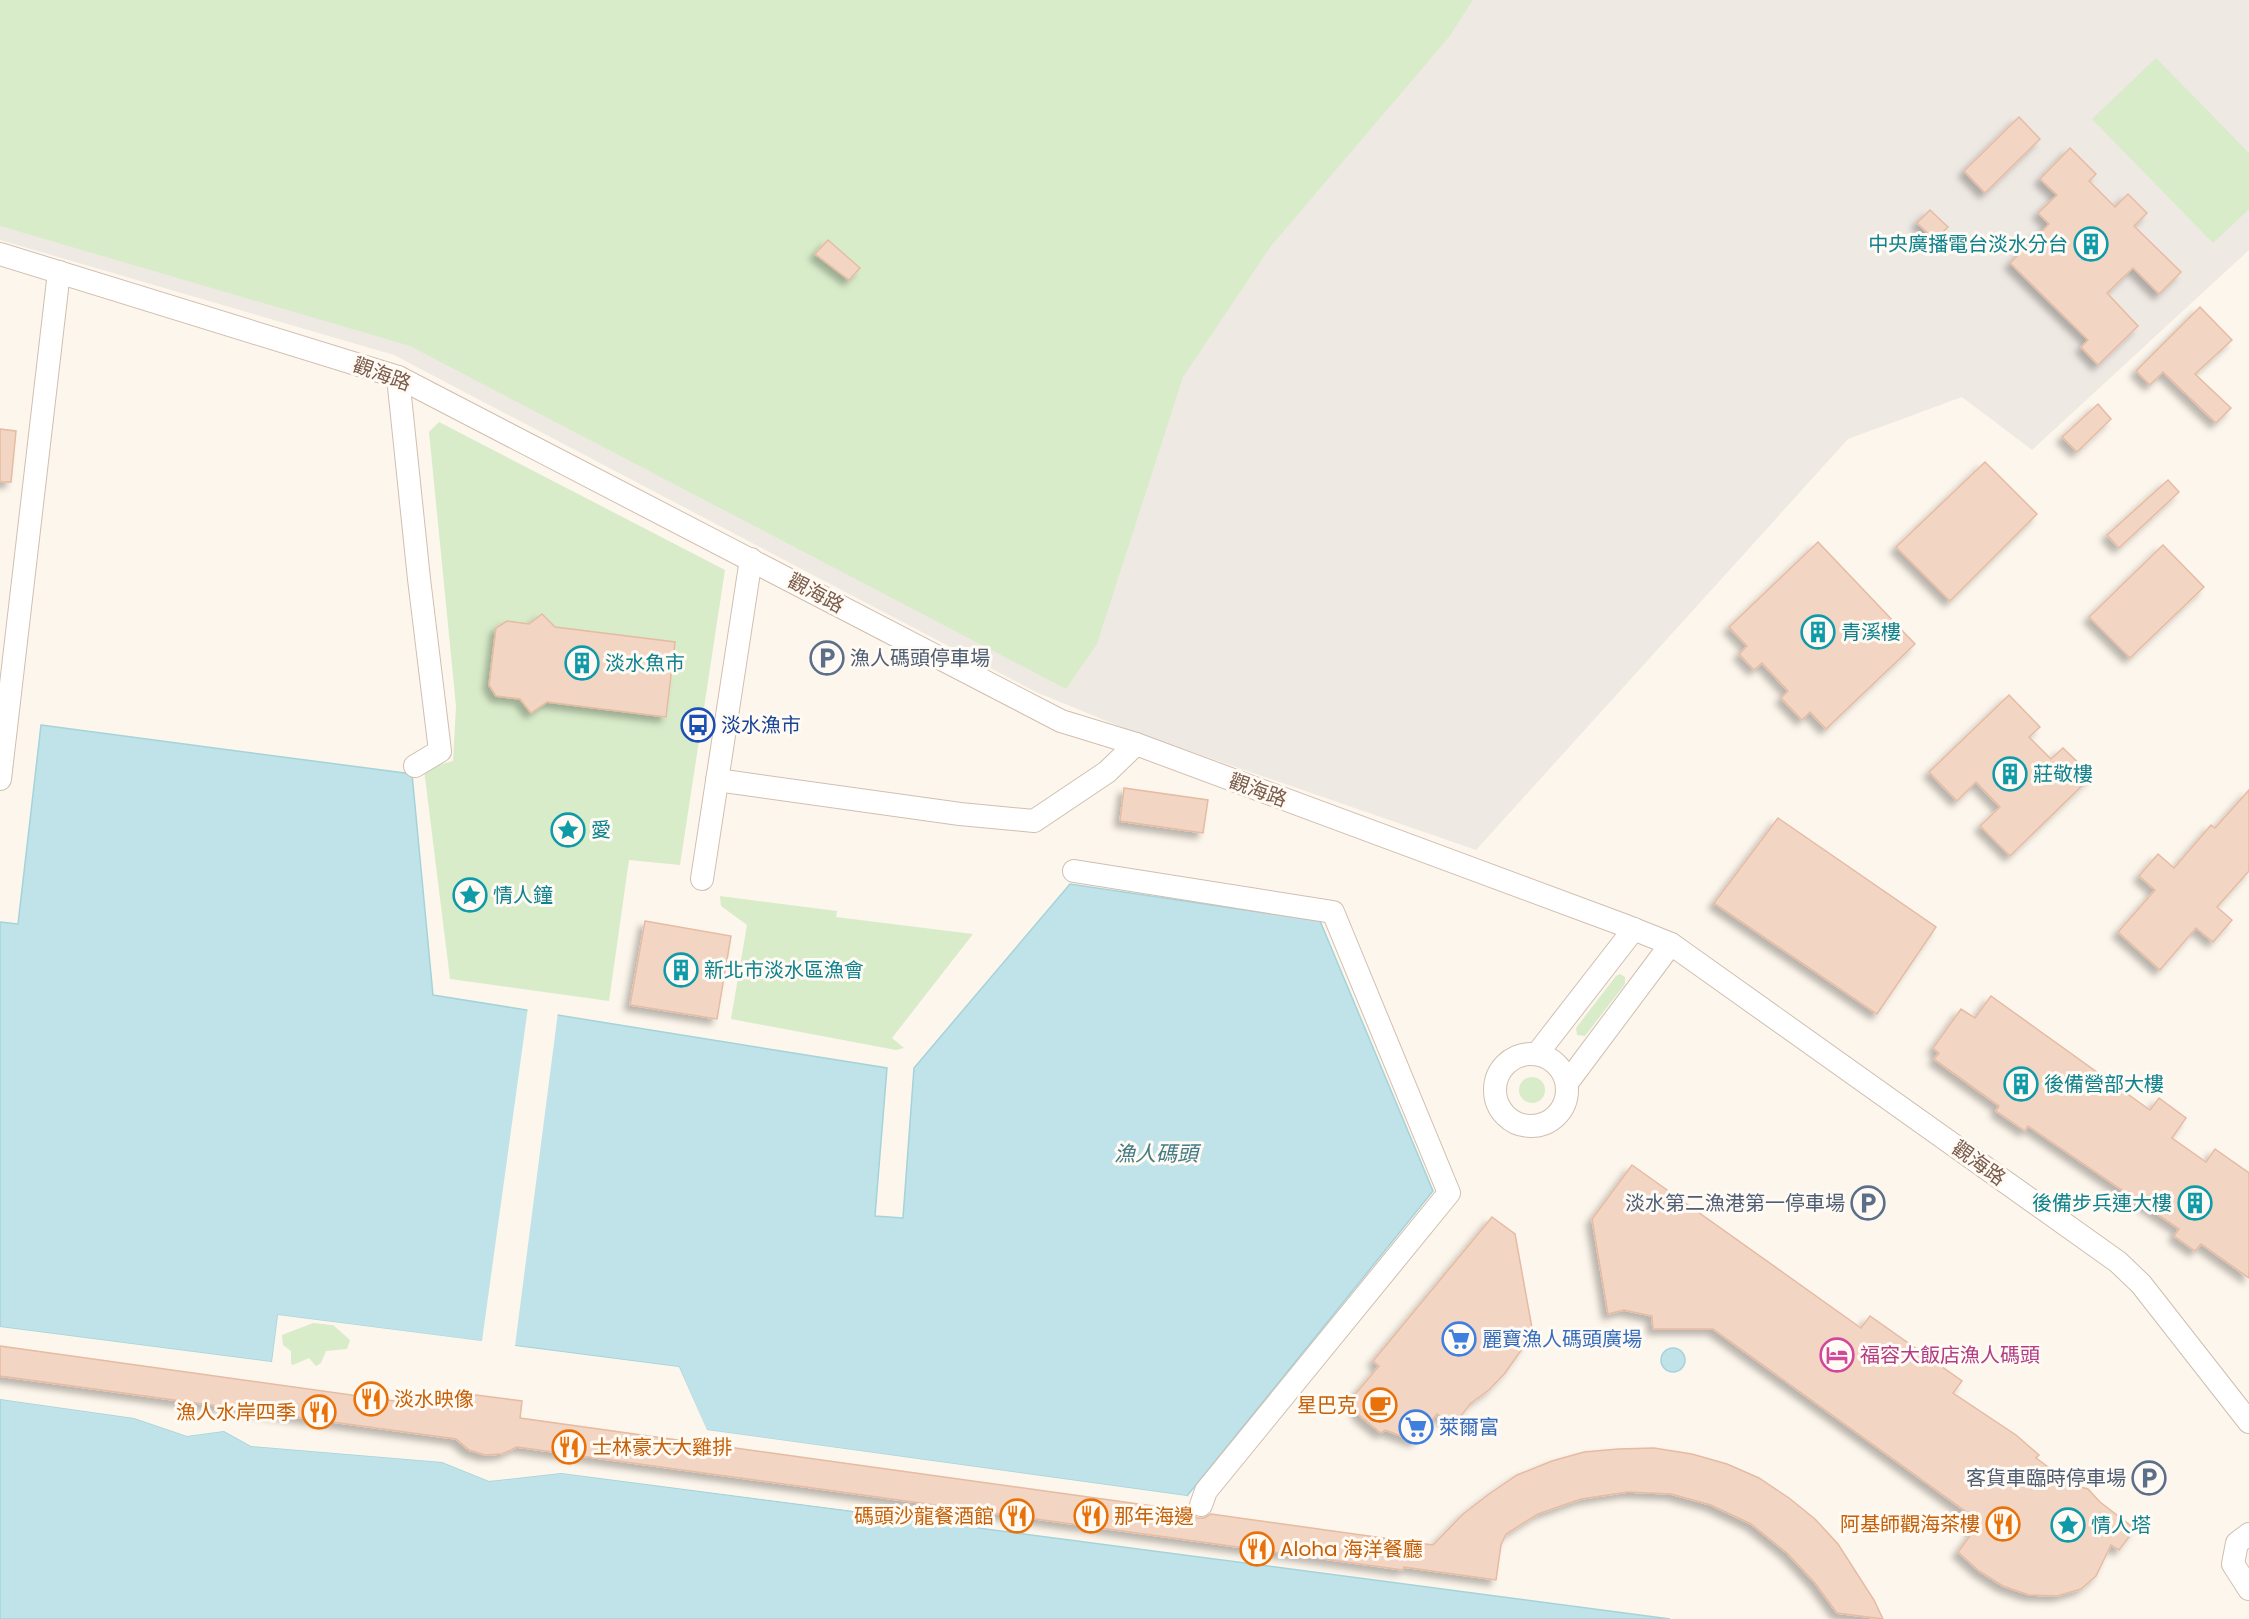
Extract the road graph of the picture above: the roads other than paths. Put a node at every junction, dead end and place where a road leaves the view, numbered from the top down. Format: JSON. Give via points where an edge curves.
{"nodes":[{"id":1,"x":0,"y":254,"type":"edge"},
{"id":2,"x":59,"y":272,"type":"junction"},
{"id":3,"x":398,"y":377,"type":"junction"},
{"id":4,"x":752,"y":559,"type":"junction"},
{"id":5,"x":1136,"y":744,"type":"junction"},
{"id":6,"x":415,"y":766,"type":"dead end"},
{"id":7,"x":0,"y":779,"type":"edge"},
{"id":8,"x":717,"y":780,"type":"junction"},
{"id":9,"x":1074,"y":871,"type":"dead end"},
{"id":10,"x":702,"y":879,"type":"dead end"},
{"id":11,"x":1634,"y":929,"type":"junction"},
{"id":12,"x":1671,"y":944,"type":"junction"},
{"id":13,"x":1538,"y":1054,"type":"junction"},
{"id":14,"x":1566,"y":1083,"type":"junction"},
{"id":15,"x":2249,"y":1422,"type":"edge"},
{"id":16,"x":1202,"y":1505,"type":"dead end"},
{"id":17,"x":2249,"y":1534,"type":"edge"},
{"id":18,"x":2241,"y":1570,"type":"edge"},
{"id":19,"x":2249,"y":1588,"type":"edge"}],
"edges":[{"from":1,"to":2,"type":"street","name":"觀海路"},
{"from":2,"to":3,"type":"street","name":"觀海路"},
{"from":2,"to":7,"type":"street"},
{"from":3,"to":4,"type":"street","name":"觀海路"},
{"from":3,"to":6,"type":"street","via":[[440,751]]},
{"from":4,"to":5,"type":"street","name":"觀海路","via":[[1062,721]]},
{"from":4,"to":8,"type":"street"},
{"from":5,"to":8,"type":"street","via":[[1107,772],[1034,821]]},
{"from":5,"to":11,"type":"street","name":"觀海路"},
{"from":8,"to":10,"type":"street"},
{"from":9,"to":16,"type":"street","via":[[1333,912],[1449,1193],[1206,1491]]},
{"from":11,"to":12,"type":"street","name":"觀海路"},
{"from":11,"to":13,"type":"street"},
{"from":12,"to":14,"type":"street"},
{"from":12,"to":15,"type":"street","name":"觀海路","via":[[2118,1262],[2141,1284]]},
{"from":13,"to":14,"type":"street","via":[[1559,1066]]},
{"from":13,"to":14,"type":"street","via":[[1515,1057],[1499,1073],[1495,1096],[1506,1116],[1528,1126],[1552,1120],[1566,1100]]},
{"from":17,"to":18,"type":"street","via":[[2237,1543]]},
{"from":18,"to":19,"type":"street"}]}
